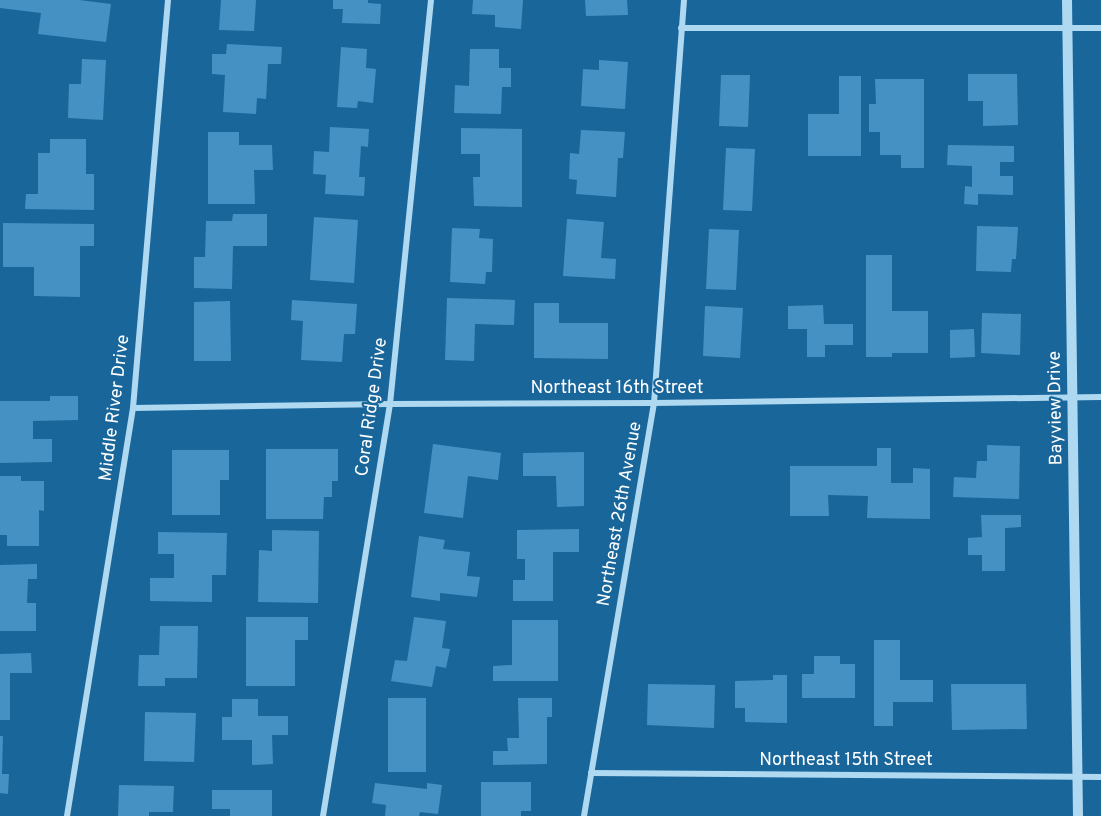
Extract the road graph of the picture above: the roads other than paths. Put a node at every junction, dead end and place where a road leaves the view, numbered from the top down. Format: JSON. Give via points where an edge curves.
{"nodes":[{"id":1,"x":168,"y":0,"type":"edge"},
{"id":2,"x":431,"y":0,"type":"edge"},
{"id":3,"x":684,"y":0,"type":"edge"},
{"id":4,"x":1067,"y":0,"type":"edge"},
{"id":5,"x":681,"y":28,"type":"junction"},
{"id":6,"x":1066,"y":28,"type":"junction"},
{"id":7,"x":1101,"y":28,"type":"edge"},
{"id":8,"x":1072,"y":397,"type":"junction"},
{"id":9,"x":1101,"y":397,"type":"edge"},
{"id":10,"x":654,"y":403,"type":"junction"},
{"id":11,"x":390,"y":404,"type":"junction"},
{"id":12,"x":133,"y":408,"type":"junction"},
{"id":13,"x":591,"y":773,"type":"junction"},
{"id":14,"x":1077,"y":777,"type":"junction"},
{"id":15,"x":1101,"y":777,"type":"edge"},
{"id":16,"x":67,"y":816,"type":"edge"},
{"id":17,"x":323,"y":816,"type":"edge"},
{"id":18,"x":584,"y":816,"type":"edge"},
{"id":19,"x":1078,"y":816,"type":"edge"}],
"edges":[{"from":1,"to":12,"type":"street","name":"Middle River Drive"},
{"from":2,"to":11,"type":"street","name":"Coral Ridge Drive"},
{"from":3,"to":5,"type":"street","name":"Northeast 26th Avenue"},
{"from":4,"to":6,"type":"street","name":"Bayview Drive"},
{"from":5,"to":6,"type":"street"},
{"from":5,"to":10,"type":"street","name":"Northeast 26th Avenue"},
{"from":6,"to":7,"type":"street"},
{"from":6,"to":8,"type":"street","name":"Bayview Drive"},
{"from":8,"to":9,"type":"street","name":"Northeast 16th Street"},
{"from":8,"to":10,"type":"street","name":"Northeast 16th Street"},
{"from":8,"to":14,"type":"street","name":"Bayview Drive"},
{"from":10,"to":11,"type":"street","name":"Northeast 16th Street"},
{"from":10,"to":13,"type":"street","name":"Northeast 26th Avenue"},
{"from":11,"to":12,"type":"street","name":"Northeast 16th Street"},
{"from":11,"to":17,"type":"street","name":"Coral Ridge Drive"},
{"from":12,"to":16,"type":"street","name":"Middle River Drive"},
{"from":13,"to":14,"type":"street","name":"Northeast 15th Street"},
{"from":13,"to":18,"type":"street","name":"Northeast 26th Avenue"},
{"from":14,"to":15,"type":"street","name":"Northeast 15th Street"},
{"from":14,"to":19,"type":"street","name":"Bayview Drive"}]}
